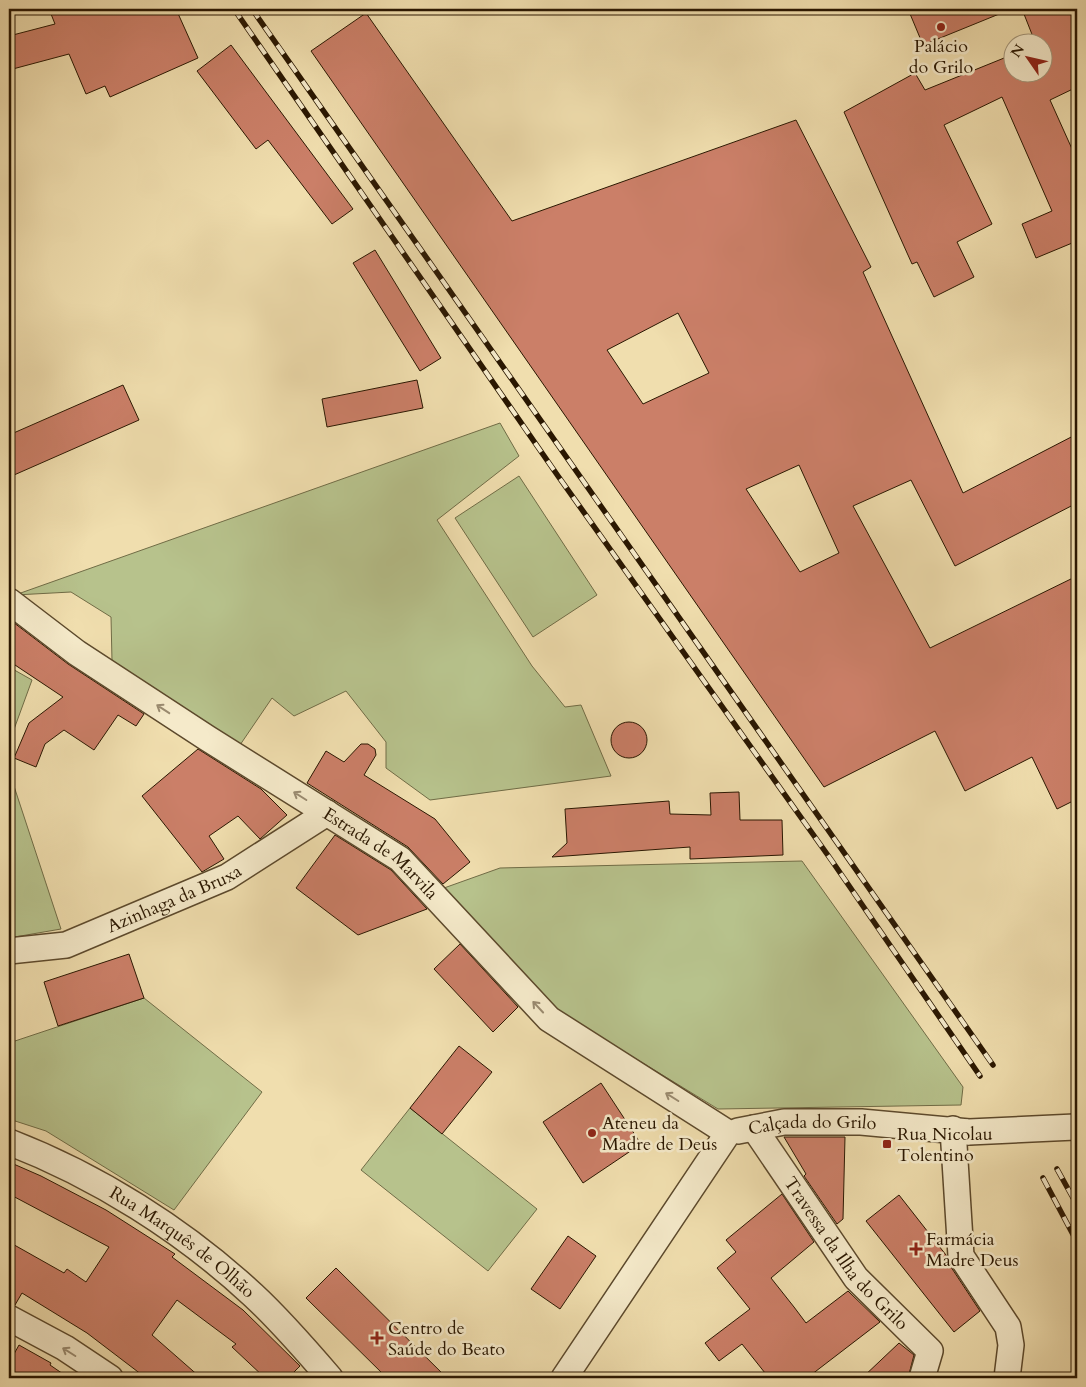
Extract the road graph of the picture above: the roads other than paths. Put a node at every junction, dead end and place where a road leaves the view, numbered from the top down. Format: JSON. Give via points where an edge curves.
{"nodes":[{"id":1,"x":9,"y":601,"type":"edge"},
{"id":2,"x":327,"y":813,"type":"junction"},
{"id":3,"x":9,"y":951,"type":"edge"},
{"id":4,"x":1076,"y":1127,"type":"edge"},
{"id":5,"x":754,"y":1128,"type":"junction"},
{"id":6,"x":961,"y":1130,"type":"junction"},
{"id":7,"x":728,"y":1132,"type":"junction"},
{"id":8,"x":9,"y":1142,"type":"edge"},
{"id":9,"x":9,"y":1318,"type":"edge"},
{"id":10,"x":110,"y":1378,"type":"edge"},
{"id":11,"x":330,"y":1378,"type":"edge"},
{"id":12,"x":564,"y":1378,"type":"edge"},
{"id":13,"x":922,"y":1378,"type":"edge"},
{"id":14,"x":1007,"y":1378,"type":"edge"}],
"edges":[{"from":2,"to":1,"type":"street","name":"Estrada de Marvila","one_way":true,"via":[[77,653]]},
{"from":2,"to":3,"type":"street","name":"Azinhaga da Bruxa","via":[[227,878],[66,944]]},
{"from":7,"to":2,"type":"street","name":"Estrada de Marvila","one_way":true,"via":[[549,1019],[400,858]]},
{"from":4,"to":6,"type":"street","name":"Calçada do Grilo","bridge":true},
{"from":5,"to":6,"type":"street","name":"Calçada do Grilo","via":[[784,1122],[861,1122]]},
{"from":5,"to":7,"type":"street","name":"Calçada do Grilo"},
{"from":5,"to":13,"type":"street","name":"Travessa da Ilha do Grilo","via":[[856,1278],[930,1352]]},
{"from":6,"to":14,"type":"street","via":[[961,1256],[1008,1326],[1011,1345]]},
{"from":7,"to":12,"type":"street"},
{"from":8,"to":11,"type":"street","name":"Rua Marquês de Olhão","via":[[129,1201],[207,1256],[253,1295]]},
{"from":10,"to":9,"type":"street","one_way":true}]}
